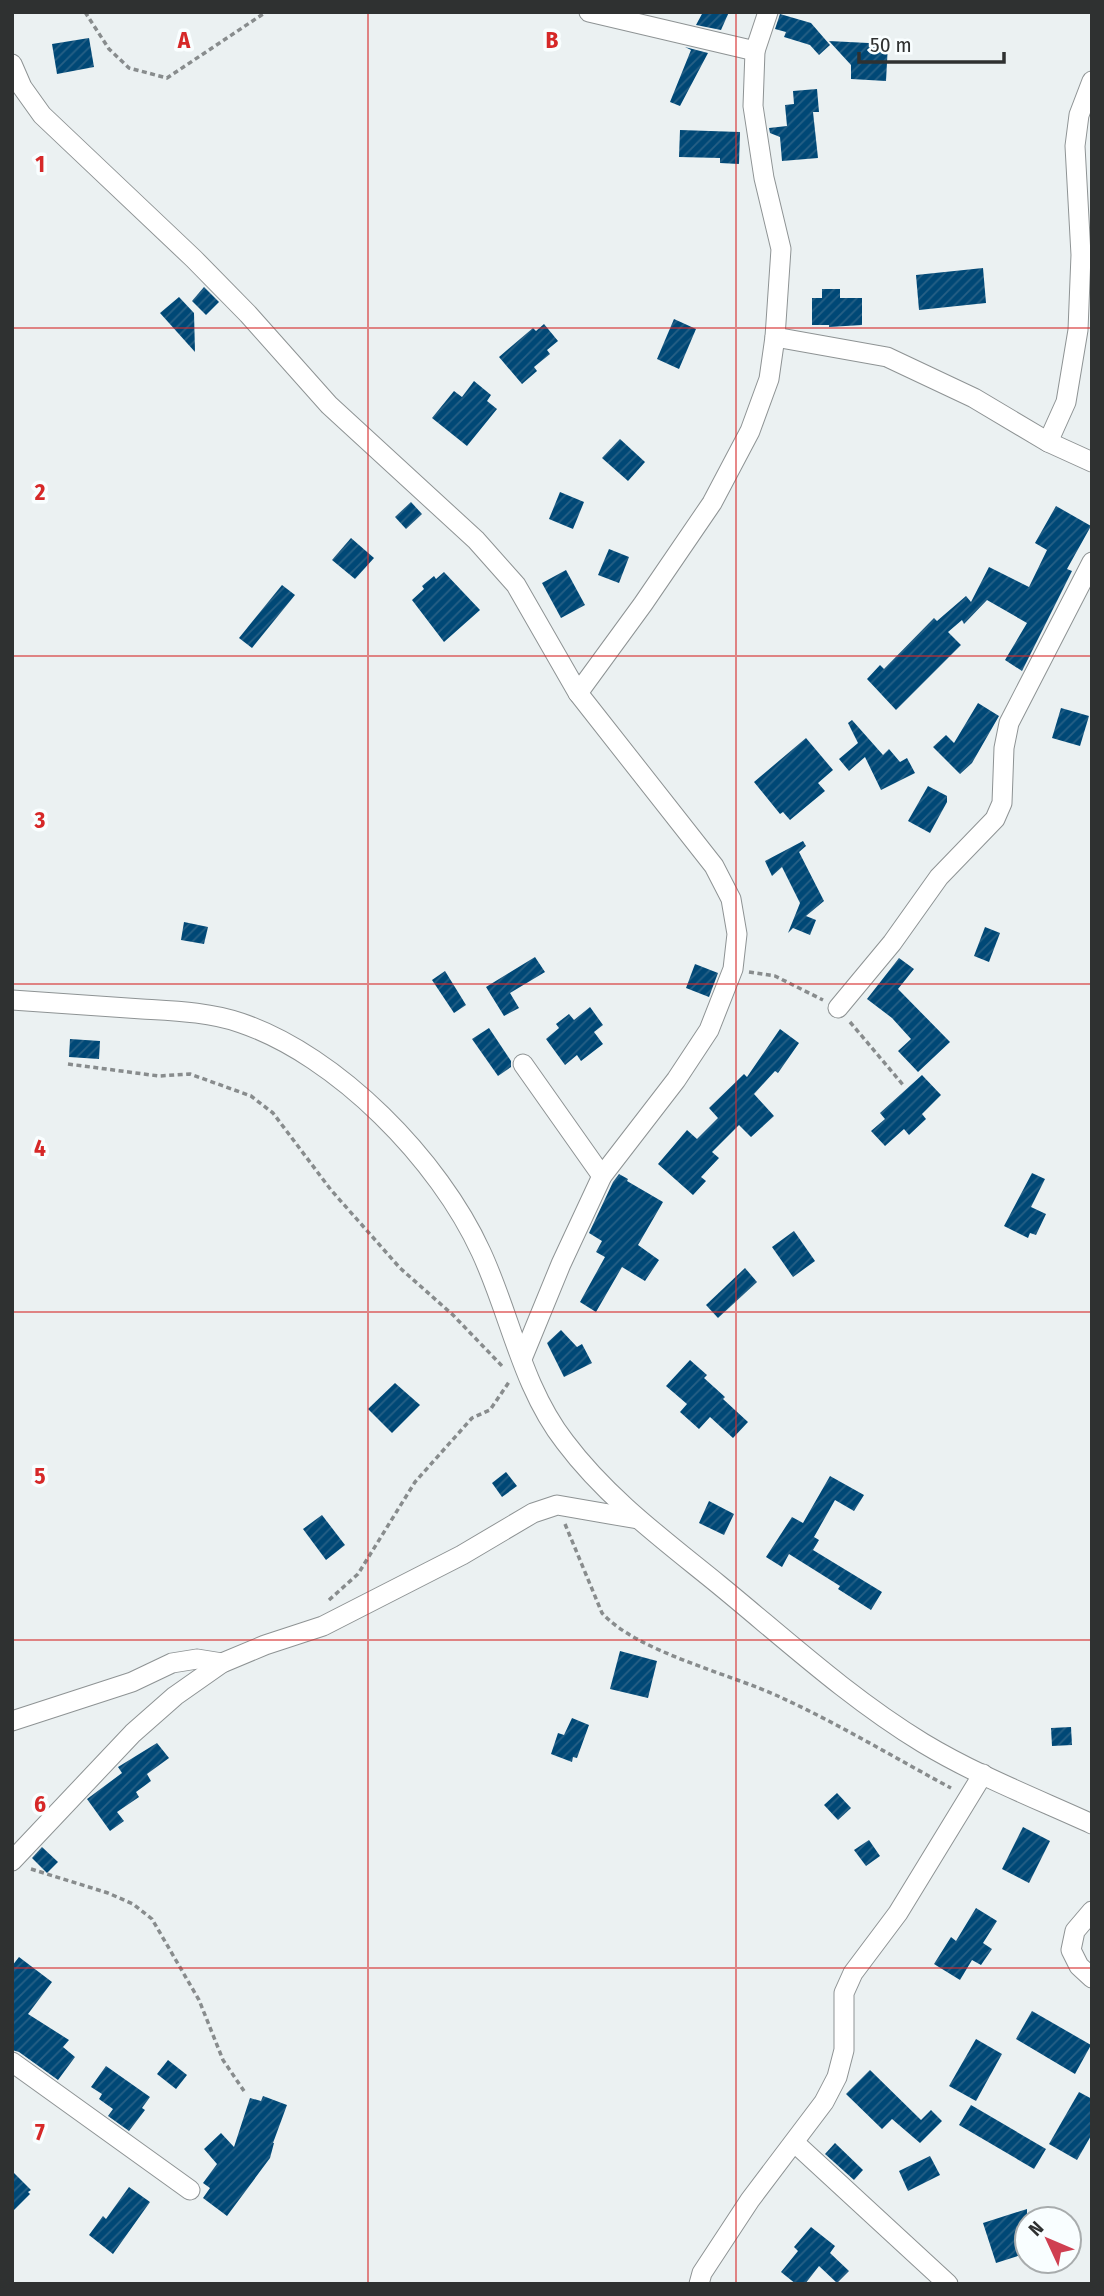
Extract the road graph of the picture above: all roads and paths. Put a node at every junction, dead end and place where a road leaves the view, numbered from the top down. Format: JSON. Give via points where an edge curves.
{"nodes":[{"id":1,"x":85,"y":12,"type":"edge"},
{"id":2,"x":266,"y":12,"type":"edge"},
{"id":3,"x":589,"y":12,"type":"edge"},
{"id":4,"x":768,"y":12,"type":"edge"},
{"id":5,"x":755,"y":51,"type":"junction"},
{"id":6,"x":12,"y":64,"type":"edge"},
{"id":7,"x":1092,"y":81,"type":"edge"},
{"id":8,"x":775,"y":337,"type":"junction"},
{"id":9,"x":1048,"y":442,"type":"junction"},
{"id":10,"x":1092,"y":462,"type":"edge"},
{"id":11,"x":1092,"y":562,"type":"edge"},
{"id":12,"x":578,"y":693,"type":"junction"},
{"id":13,"x":12,"y":1000,"type":"edge"},
{"id":14,"x":838,"y":1008,"type":"dead end"},
{"id":15,"x":68,"y":1064,"type":"dead end"},
{"id":16,"x":523,"y":1064,"type":"dead end"},
{"id":17,"x":601,"y":1176,"type":"junction"},
{"id":18,"x":522,"y":1359,"type":"junction"},
{"id":19,"x":503,"y":1368,"type":"dead end"},
{"id":20,"x":557,"y":1505,"type":"junction"},
{"id":21,"x":638,"y":1519,"type":"junction"},
{"id":22,"x":319,"y":1607,"type":"dead end"},
{"id":23,"x":222,"y":1663,"type":"junction"},
{"id":24,"x":12,"y":1721,"type":"edge"},
{"id":25,"x":983,"y":1774,"type":"junction"},
{"id":26,"x":969,"y":1797,"type":"junction"},
{"id":27,"x":1092,"y":1824,"type":"edge"},
{"id":28,"x":18,"y":1864,"type":"edge"},
{"id":29,"x":1092,"y":1911,"type":"edge"},
{"id":30,"x":1092,"y":1978,"type":"edge"},
{"id":31,"x":12,"y":2062,"type":"edge"},
{"id":32,"x":244,"y":2091,"type":"dead end"},
{"id":33,"x":795,"y":2143,"type":"junction"},
{"id":34,"x":190,"y":2190,"type":"dead end"},
{"id":35,"x":699,"y":2284,"type":"edge"},
{"id":36,"x":948,"y":2284,"type":"edge"}],
"edges":[{"from":1,"to":2,"type":"path","via":[[109,49],[129,68],[167,78]]},
{"from":3,"to":5,"type":"street"},
{"from":4,"to":5,"type":"street"},
{"from":5,"to":8,"type":"street","via":[[753,106],[781,249]]},
{"from":6,"to":12,"type":"street","via":[[42,115],[194,259],[329,405],[476,540],[516,585]]},
{"from":7,"to":9,"type":"street","via":[[1079,115],[1075,145],[1081,255],[1079,330],[1066,402]]},
{"from":8,"to":9,"type":"street","via":[[887,357],[974,398]]},
{"from":8,"to":12,"type":"street","via":[[769,379],[750,432],[712,503]]},
{"from":9,"to":10,"type":"street"},
{"from":11,"to":14,"type":"street","via":[[1009,723],[1002,803],[995,819],[939,877]]},
{"from":12,"to":17,"type":"street","via":[[714,866],[731,899],[737,934],[733,969],[709,1030]]},
{"from":13,"to":18,"type":"street","via":[[202,1013],[274,1037],[321,1066],[369,1102],[432,1170],[461,1212]]},
{"from":15,"to":19,"type":"path","via":[[159,1076],[190,1074],[251,1096],[273,1113],[331,1190],[400,1268]]},
{"from":16,"to":17,"type":"street"},
{"from":17,"to":18,"type":"street"},
{"from":18,"to":21,"type":"street","via":[[563,1441]]},
{"from":18,"to":22,"type":"path","via":[[490,1410],[472,1418],[415,1482],[358,1574]]},
{"from":20,"to":21,"type":"street"},
{"from":20,"to":23,"type":"street","via":[[533,1513],[323,1626]]},
{"from":20,"to":26,"type":"path","via":[[602,1613],[610,1622],[639,1641],[781,1698]]},
{"from":21,"to":25,"type":"street","via":[[851,1693],[922,1742]]},
{"from":23,"to":24,"type":"street","via":[[197,1659],[172,1663],[132,1682]]},
{"from":23,"to":28,"type":"street","via":[[133,1733]]},
{"from":25,"to":26,"type":"street"},
{"from":25,"to":27,"type":"street"},
{"from":26,"to":33,"type":"street","via":[[898,1913],[853,1973],[844,1993],[844,2050],[837,2077]]},
{"from":28,"to":32,"type":"path","via":[[108,1893],[152,1919],[199,2000],[223,2060]]},
{"from":29,"to":30,"type":"street","via":[[1075,1931],[1070,1950]]},
{"from":31,"to":34,"type":"street"},
{"from":33,"to":35,"type":"street","via":[[750,2200]]},
{"from":33,"to":36,"type":"street"}]}
